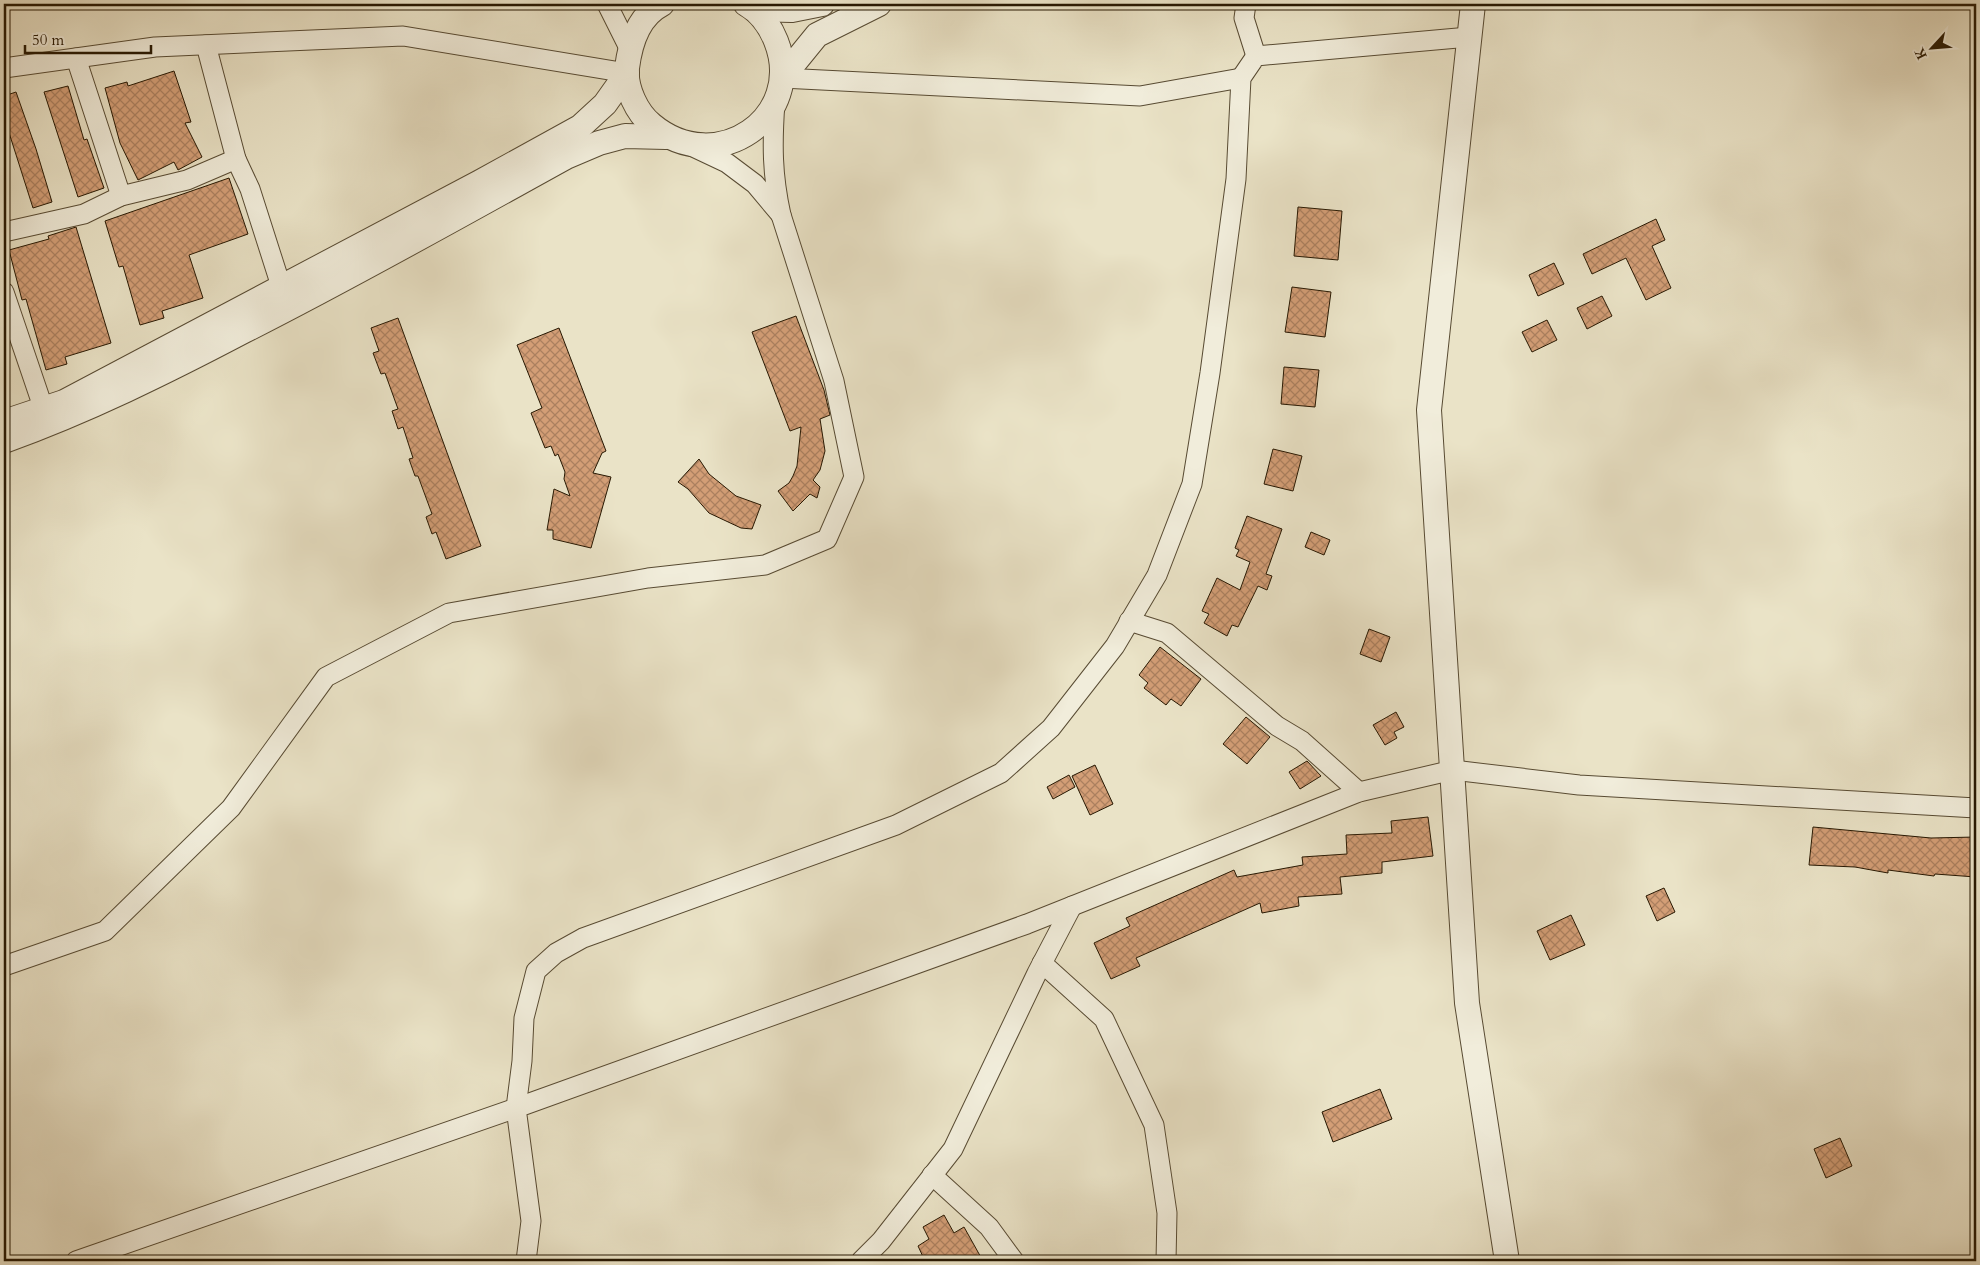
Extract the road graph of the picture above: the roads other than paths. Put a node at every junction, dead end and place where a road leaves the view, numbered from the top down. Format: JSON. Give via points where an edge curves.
{"nodes":[{"id":1,"x":607,"y":4,"type":"edge"},
{"id":2,"x":662,"y":4,"type":"edge"},
{"id":3,"x":822,"y":4,"type":"edge"},
{"id":4,"x":879,"y":4,"type":"edge"},
{"id":5,"x":1246,"y":4,"type":"edge"},
{"id":6,"x":1473,"y":4,"type":"edge"},
{"id":7,"x":750,"y":6,"type":"edge"},
{"id":8,"x":1469,"y":37,"type":"junction"},
{"id":9,"x":206,"y":45,"type":"junction"},
{"id":10,"x":629,"y":48,"type":"junction"},
{"id":11,"x":1256,"y":56,"type":"junction"},
{"id":12,"x":76,"y":58,"type":"junction"},
{"id":13,"x":4,"y":68,"type":"edge"},
{"id":14,"x":626,"y":73,"type":"junction"},
{"id":15,"x":782,"y":78,"type":"junction"},
{"id":16,"x":1241,"y":78,"type":"junction"},
{"id":17,"x":775,"y":102,"type":"junction"},
{"id":18,"x":666,"y":137,"type":"junction"},
{"id":19,"x":690,"y":146,"type":"junction"},
{"id":20,"x":236,"y":158,"type":"junction"},
{"id":21,"x":120,"y":196,"type":"junction"},
{"id":22,"x":781,"y":215,"type":"junction"},
{"id":23,"x":4,"y":232,"type":"edge"},
{"id":24,"x":281,"y":286,"type":"junction"},
{"id":25,"x":4,"y":292,"type":"edge"},
{"id":26,"x":44,"y":410,"type":"junction"},
{"id":27,"x":4,"y":422,"type":"edge"},
{"id":28,"x":4,"y":440,"type":"edge"},
{"id":29,"x":1129,"y":621,"type":"junction"},
{"id":30,"x":1453,"y":770,"type":"junction"},
{"id":31,"x":1359,"y":792,"type":"junction"},
{"id":32,"x":1976,"y":808,"type":"edge"},
{"id":33,"x":1072,"y":906,"type":"junction"},
{"id":34,"x":1042,"y":963,"type":"junction"},
{"id":35,"x":4,"y":966,"type":"edge"},
{"id":36,"x":516,"y":1108,"type":"junction"},
{"id":37,"x":932,"y":1175,"type":"junction"},
{"id":38,"x":76,"y":1261,"type":"edge"},
{"id":39,"x":526,"y":1261,"type":"edge"},
{"id":40,"x":861,"y":1261,"type":"edge"},
{"id":41,"x":1014,"y":1261,"type":"edge"},
{"id":42,"x":1166,"y":1261,"type":"edge"},
{"id":43,"x":1508,"y":1261,"type":"edge"}],
"edges":[{"from":1,"to":10,"type":"street"},
{"from":2,"to":10,"type":"street","via":[[640,24]]},
{"from":3,"to":7,"type":"street","via":[[792,10]]},
{"from":4,"to":15,"type":"street","via":[[817,35]]},
{"from":5,"to":11,"type":"street","via":[[1244,18]]},
{"from":6,"to":8,"type":"street"},
{"from":7,"to":15,"type":"street","via":[[771,28],[780,52]]},
{"from":8,"to":11,"type":"street"},
{"from":8,"to":30,"type":"street","via":[[1429,410]]},
{"from":9,"to":12,"type":"street","via":[[155,47]]},
{"from":9,"to":14,"type":"street","via":[[403,36]]},
{"from":9,"to":20,"type":"street"},
{"from":10,"to":14,"type":"street"},
{"from":11,"to":16,"type":"street"},
{"from":12,"to":13,"type":"street"},
{"from":12,"to":21,"type":"street"},
{"from":14,"to":18,"type":"street","via":[[632,98],[646,120]]},
{"from":14,"to":24,"type":"street","via":[[605,104],[580,126]]},
{"from":15,"to":16,"type":"street","via":[[1140,96]]},
{"from":15,"to":17,"type":"street"},
{"from":16,"to":29,"type":"street","via":[[1236,179],[1192,484],[1156,575]]},
{"from":17,"to":19,"type":"street","via":[[760,124],[740,139],[715,146]]},
{"from":17,"to":22,"type":"street","via":[[773,179]]},
{"from":18,"to":19,"type":"street"},
{"from":18,"to":28,"type":"street","via":[[625,136],[566,157],[334,285],[145,382],[50,424]]},
{"from":19,"to":22,"type":"street","via":[[727,163],[755,184]]},
{"from":20,"to":21,"type":"street","via":[[186,180]]},
{"from":20,"to":24,"type":"street","via":[[250,190]]},
{"from":21,"to":23,"type":"street","via":[[84,214]]},
{"from":22,"to":35,"type":"street","via":[[834,381],[854,477],[827,539],[765,565],[648,578],[449,613],[326,677],[231,808],[105,931]]},
{"from":24,"to":26,"type":"street"},
{"from":25,"to":26,"type":"street"},
{"from":26,"to":27,"type":"street"},
{"from":29,"to":31,"type":"street","via":[[1167,633],[1277,726],[1302,741]]},
{"from":29,"to":36,"type":"street","via":[[1115,646],[1051,728],[1001,774],[896,825],[583,938],[556,953],[536,971],[524,1018]]},
{"from":30,"to":31,"type":"street"},
{"from":30,"to":32,"type":"street","via":[[1579,785]]},
{"from":30,"to":43,"type":"street","via":[[1467,1003]]},
{"from":31,"to":33,"type":"street"},
{"from":33,"to":34,"type":"street"},
{"from":33,"to":36,"type":"street"},
{"from":34,"to":37,"type":"street","via":[[953,1149]]},
{"from":34,"to":42,"type":"street","via":[[1104,1020],[1154,1125],[1167,1213]]},
{"from":36,"to":38,"type":"street"},
{"from":36,"to":39,"type":"street","via":[[531,1221]]},
{"from":37,"to":40,"type":"street","via":[[881,1241]]},
{"from":37,"to":41,"type":"street","via":[[989,1227]]}]}
